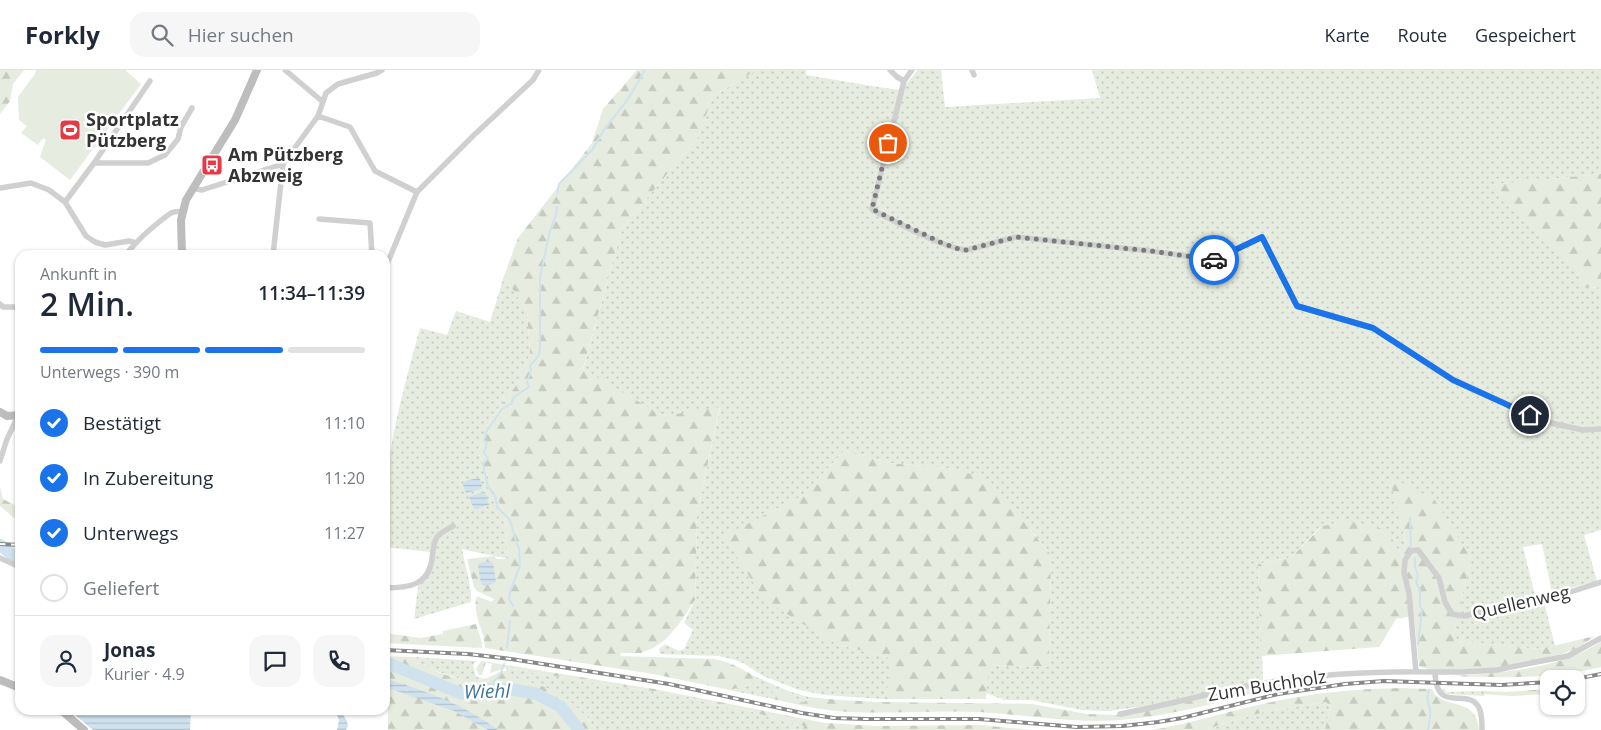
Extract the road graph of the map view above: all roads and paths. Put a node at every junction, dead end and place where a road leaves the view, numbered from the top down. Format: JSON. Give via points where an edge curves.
{"nodes":[{"id":1,"x":257,"y":70,"type":"edge"},
{"id":2,"x":285,"y":70,"type":"edge"},
{"id":3,"x":382,"y":70,"type":"edge"},
{"id":4,"x":539,"y":70,"type":"edge"},
{"id":5,"x":890,"y":70,"type":"edge"},
{"id":6,"x":912,"y":70,"type":"edge"},
{"id":7,"x":150,"y":81,"type":"dead end"},
{"id":8,"x":904,"y":81,"type":"junction"},
{"id":9,"x":323,"y":102,"type":"junction"},
{"id":10,"x":192,"y":108,"type":"dead end"},
{"id":11,"x":318,"y":116,"type":"junction"},
{"id":12,"x":94,"y":164,"type":"junction"},
{"id":13,"x":283,"y":164,"type":"junction"},
{"id":14,"x":0,"y":188,"type":"edge"},
{"id":15,"x":192,"y":188,"type":"junction"},
{"id":16,"x":417,"y":192,"type":"junction"},
{"id":17,"x":65,"y":202,"type":"junction"},
{"id":18,"x":183,"y":212,"type":"junction"},
{"id":19,"x":319,"y":219,"type":"dead end"},
{"id":20,"x":136,"y":243,"type":"junction"},
{"id":21,"x":130,"y":250,"type":"edge"},
{"id":22,"x":182,"y":250,"type":"edge"},
{"id":23,"x":274,"y":250,"type":"edge"},
{"id":24,"x":372,"y":250,"type":"edge"},
{"id":25,"x":390,"y":256,"type":"edge"},
{"id":26,"x":0,"y":304,"type":"edge"},
{"id":27,"x":15,"y":307,"type":"edge"},
{"id":28,"x":0,"y":412,"type":"edge"},
{"id":29,"x":15,"y":416,"type":"edge"},
{"id":30,"x":15,"y":424,"type":"edge"},
{"id":31,"x":1601,"y":429,"type":"edge"},
{"id":32,"x":0,"y":461,"type":"edge"},
{"id":33,"x":453,"y":526,"type":"dead end"},
{"id":34,"x":0,"y":558,"type":"edge"},
{"id":35,"x":15,"y":565,"type":"edge"},
{"id":36,"x":1601,"y":582,"type":"edge"},
{"id":37,"x":390,"y":588,"type":"edge"},
{"id":38,"x":1601,"y":638,"type":"edge"},
{"id":39,"x":1416,"y":672,"type":"junction"},
{"id":40,"x":1435,"y":672,"type":"junction"},
{"id":41,"x":0,"y":680,"type":"edge"},
{"id":42,"x":15,"y":686,"type":"edge"},
{"id":43,"x":1120,"y":714,"type":"dead end"},
{"id":44,"x":67,"y":715,"type":"edge"},
{"id":45,"x":84,"y":730,"type":"edge"},
{"id":46,"x":1482,"y":730,"type":"edge"}],
"edges":[{"from":1,"to":15,"type":"main road","via":[[235,120]]},
{"from":2,"to":9,"type":"street"},
{"from":3,"to":9,"type":"street","via":[[338,84],[326,93]]},
{"from":4,"to":16,"type":"street","via":[[533,80]]},
{"from":5,"to":8,"type":"street"},
{"from":6,"to":8,"type":"street"},
{"from":7,"to":12,"type":"street"},
{"from":8,"to":31,"type":"street","via":[[872,209],[961,250],[1016,237],[1215,260],[1262,237],[1297,306],[1373,328],[1453,380],[1546,422],[1584,430]]},
{"from":9,"to":11,"type":"street"},
{"from":10,"to":12,"type":"street","via":[[178,139],[165,155],[148,163]]},
{"from":11,"to":13,"type":"street"},
{"from":11,"to":16,"type":"street","via":[[350,127],[375,170]]},
{"from":12,"to":17,"type":"street"},
{"from":13,"to":15,"type":"street","via":[[202,190]]},
{"from":13,"to":23,"type":"street"},
{"from":14,"to":17,"type":"street","via":[[31,182]]},
{"from":15,"to":18,"type":"main road"},
{"from":16,"to":25,"type":"street"},
{"from":17,"to":20,"type":"street","via":[[86,236],[95,242],[105,245]]},
{"from":18,"to":20,"type":"street","via":[[170,214]]},
{"from":18,"to":22,"type":"main road"},
{"from":19,"to":24,"type":"street","via":[[370,223]]},
{"from":20,"to":21,"type":"street"},
{"from":26,"to":27,"type":"street"},
{"from":28,"to":29,"type":"main road"},
{"from":30,"to":32,"type":"street"},
{"from":33,"to":37,"type":"street","via":[[438,535],[430,570],[422,580],[404,587]]},
{"from":34,"to":35,"type":"street"},
{"from":36,"to":39,"type":"street","name":"Quellenweg","via":[[1564,594],[1464,616],[1452,614],[1445,602],[1439,578],[1418,550],[1411,551],[1405,560],[1404,573],[1409,593]]},
{"from":38,"to":40,"type":"street","via":[[1568,656],[1498,670]]},
{"from":39,"to":40,"type":"street"},
{"from":39,"to":43,"type":"street","name":"Zum Buchholz","via":[[1360,672],[1255,684]]},
{"from":40,"to":46,"type":"street","via":[[1436,687],[1442,694],[1471,700],[1478,706]]},
{"from":41,"to":42,"type":"main road"},
{"from":44,"to":45,"type":"main road"}]}
